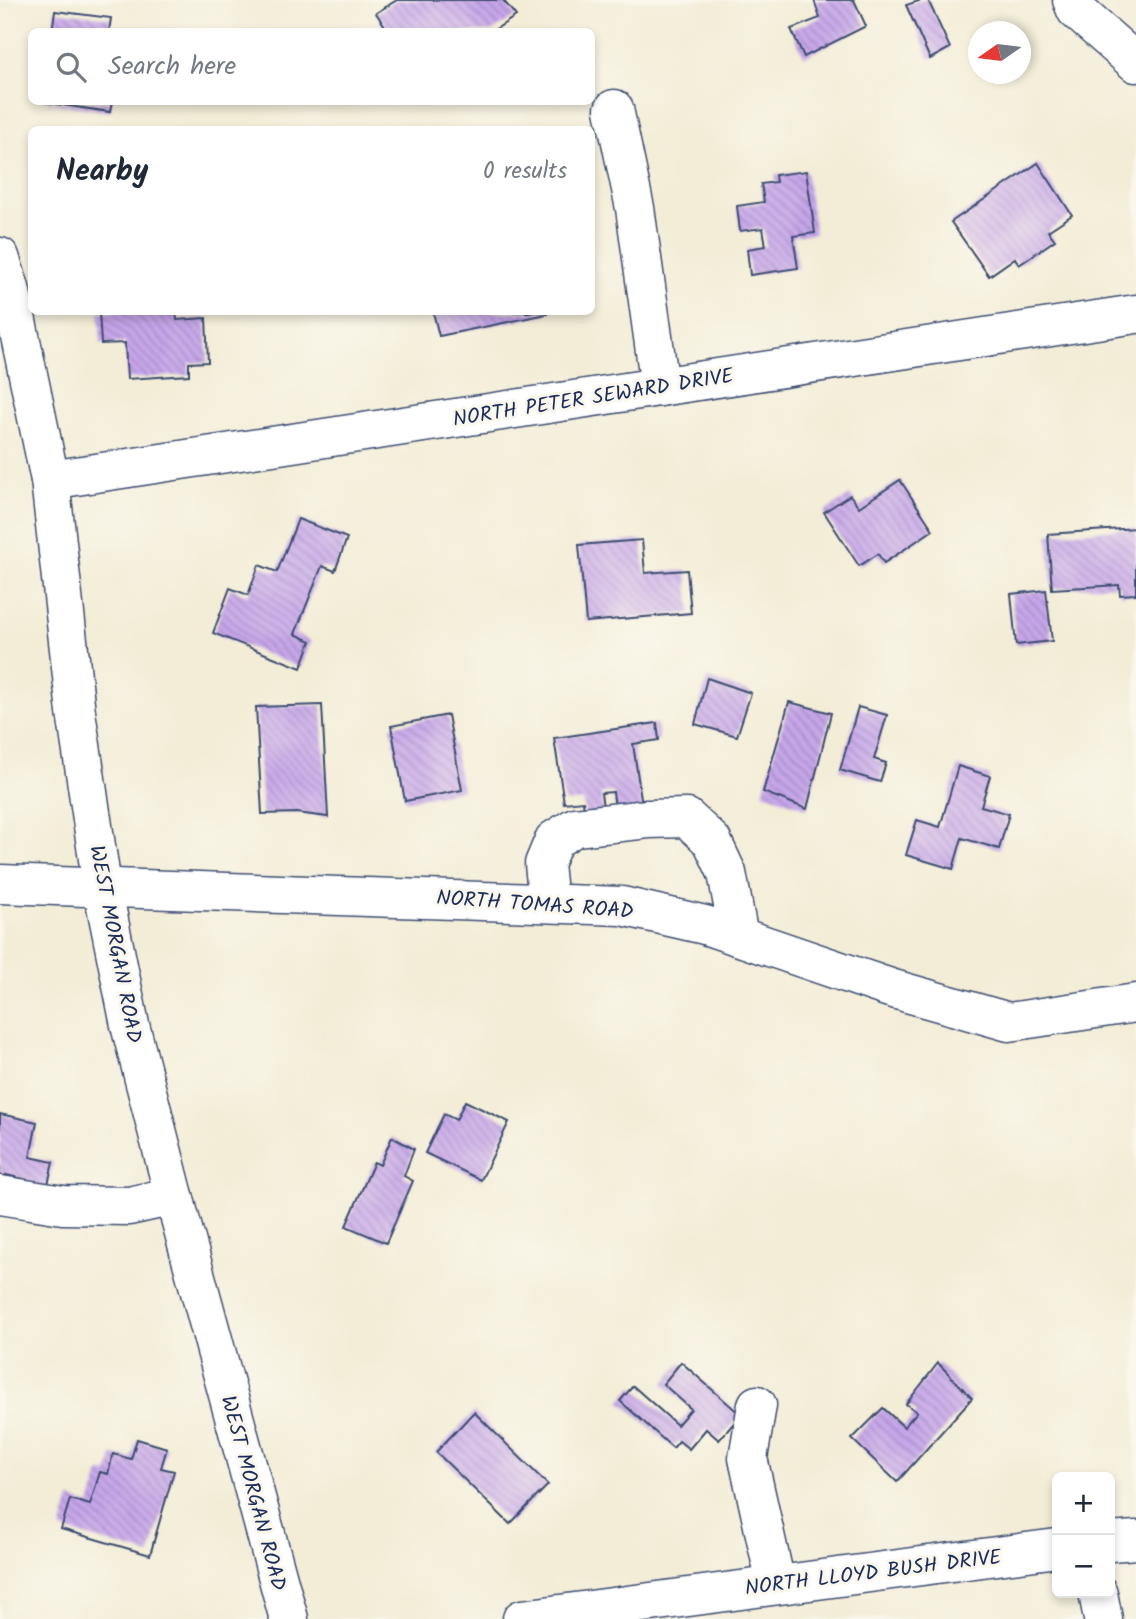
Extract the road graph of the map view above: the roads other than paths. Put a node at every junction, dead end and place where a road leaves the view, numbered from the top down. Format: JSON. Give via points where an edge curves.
{"nodes":[{"id":1,"x":1072,"y":0,"type":"edge"},
{"id":2,"x":1136,"y":63,"type":"edge"},
{"id":3,"x":614,"y":109,"type":"dead end"},
{"id":4,"x":0,"y":257,"type":"edge"},
{"id":5,"x":1136,"y":314,"type":"edge"},
{"id":6,"x":660,"y":387,"type":"junction"},
{"id":7,"x":50,"y":480,"type":"junction"},
{"id":8,"x":0,"y":884,"type":"edge"},
{"id":9,"x":102,"y":886,"type":"junction"},
{"id":10,"x":548,"y":902,"type":"junction"},
{"id":11,"x":738,"y":937,"type":"junction"},
{"id":12,"x":1136,"y":1003,"type":"edge"},
{"id":13,"x":0,"y":1195,"type":"edge"},
{"id":14,"x":174,"y":1196,"type":"junction"},
{"id":15,"x":757,"y":1405,"type":"dead end"},
{"id":16,"x":1136,"y":1540,"type":"edge"},
{"id":17,"x":1115,"y":1542,"type":"edge"},
{"id":18,"x":1052,"y":1549,"type":"edge"},
{"id":19,"x":776,"y":1584,"type":"junction"},
{"id":20,"x":1099,"y":1598,"type":"edge"},
{"id":21,"x":568,"y":1616,"type":"edge"},
{"id":22,"x":289,"y":1619,"type":"edge"},
{"id":23,"x":523,"y":1619,"type":"edge"},
{"id":24,"x":1103,"y":1619,"type":"edge"}],
"edges":[{"from":1,"to":2,"type":"street","via":[[1076,10]]},
{"from":3,"to":6,"type":"street","via":[[635,208]]},
{"from":4,"to":7,"type":"street","name":"WEST MORGAN ROAD"},
{"from":5,"to":6,"type":"street","name":"NORTH PETER SEWARD DRIVE"},
{"from":6,"to":7,"type":"street","name":"NORTH PETER SEWARD DRIVE"},
{"from":7,"to":9,"type":"street","name":"WEST MORGAN ROAD","via":[[76,712]]},
{"from":8,"to":9,"type":"street","name":"NORTH TOMAS ROAD"},
{"from":9,"to":10,"type":"street","name":"NORTH TOMAS ROAD"},
{"from":9,"to":14,"type":"street","name":"WEST MORGAN ROAD","via":[[130,1025]]},
{"from":10,"to":11,"type":"street","name":"NORTH TOMAS ROAD","via":[[622,906]]},
{"from":10,"to":11,"type":"street","via":[[544,864],[554,839],[575,827],[687,818],[712,841],[727,873]]},
{"from":11,"to":12,"type":"street","name":"NORTH TOMAS ROAD","via":[[1009,1022]]},
{"from":13,"to":14,"type":"street","via":[[63,1205],[129,1206]]},
{"from":14,"to":22,"type":"street","name":"WEST MORGAN ROAD"},
{"from":15,"to":19,"type":"street","via":[[748,1458]]},
{"from":16,"to":17,"type":"street"},
{"from":18,"to":19,"type":"street","name":"NORTH LLOYD BUSH DRIVE"},
{"from":19,"to":21,"type":"street","name":"NORTH LLOYD BUSH DRIVE"},
{"from":20,"to":24,"type":"street"},
{"from":21,"to":23,"type":"street","name":"NORTH LLOYD BUSH DRIVE"}]}
